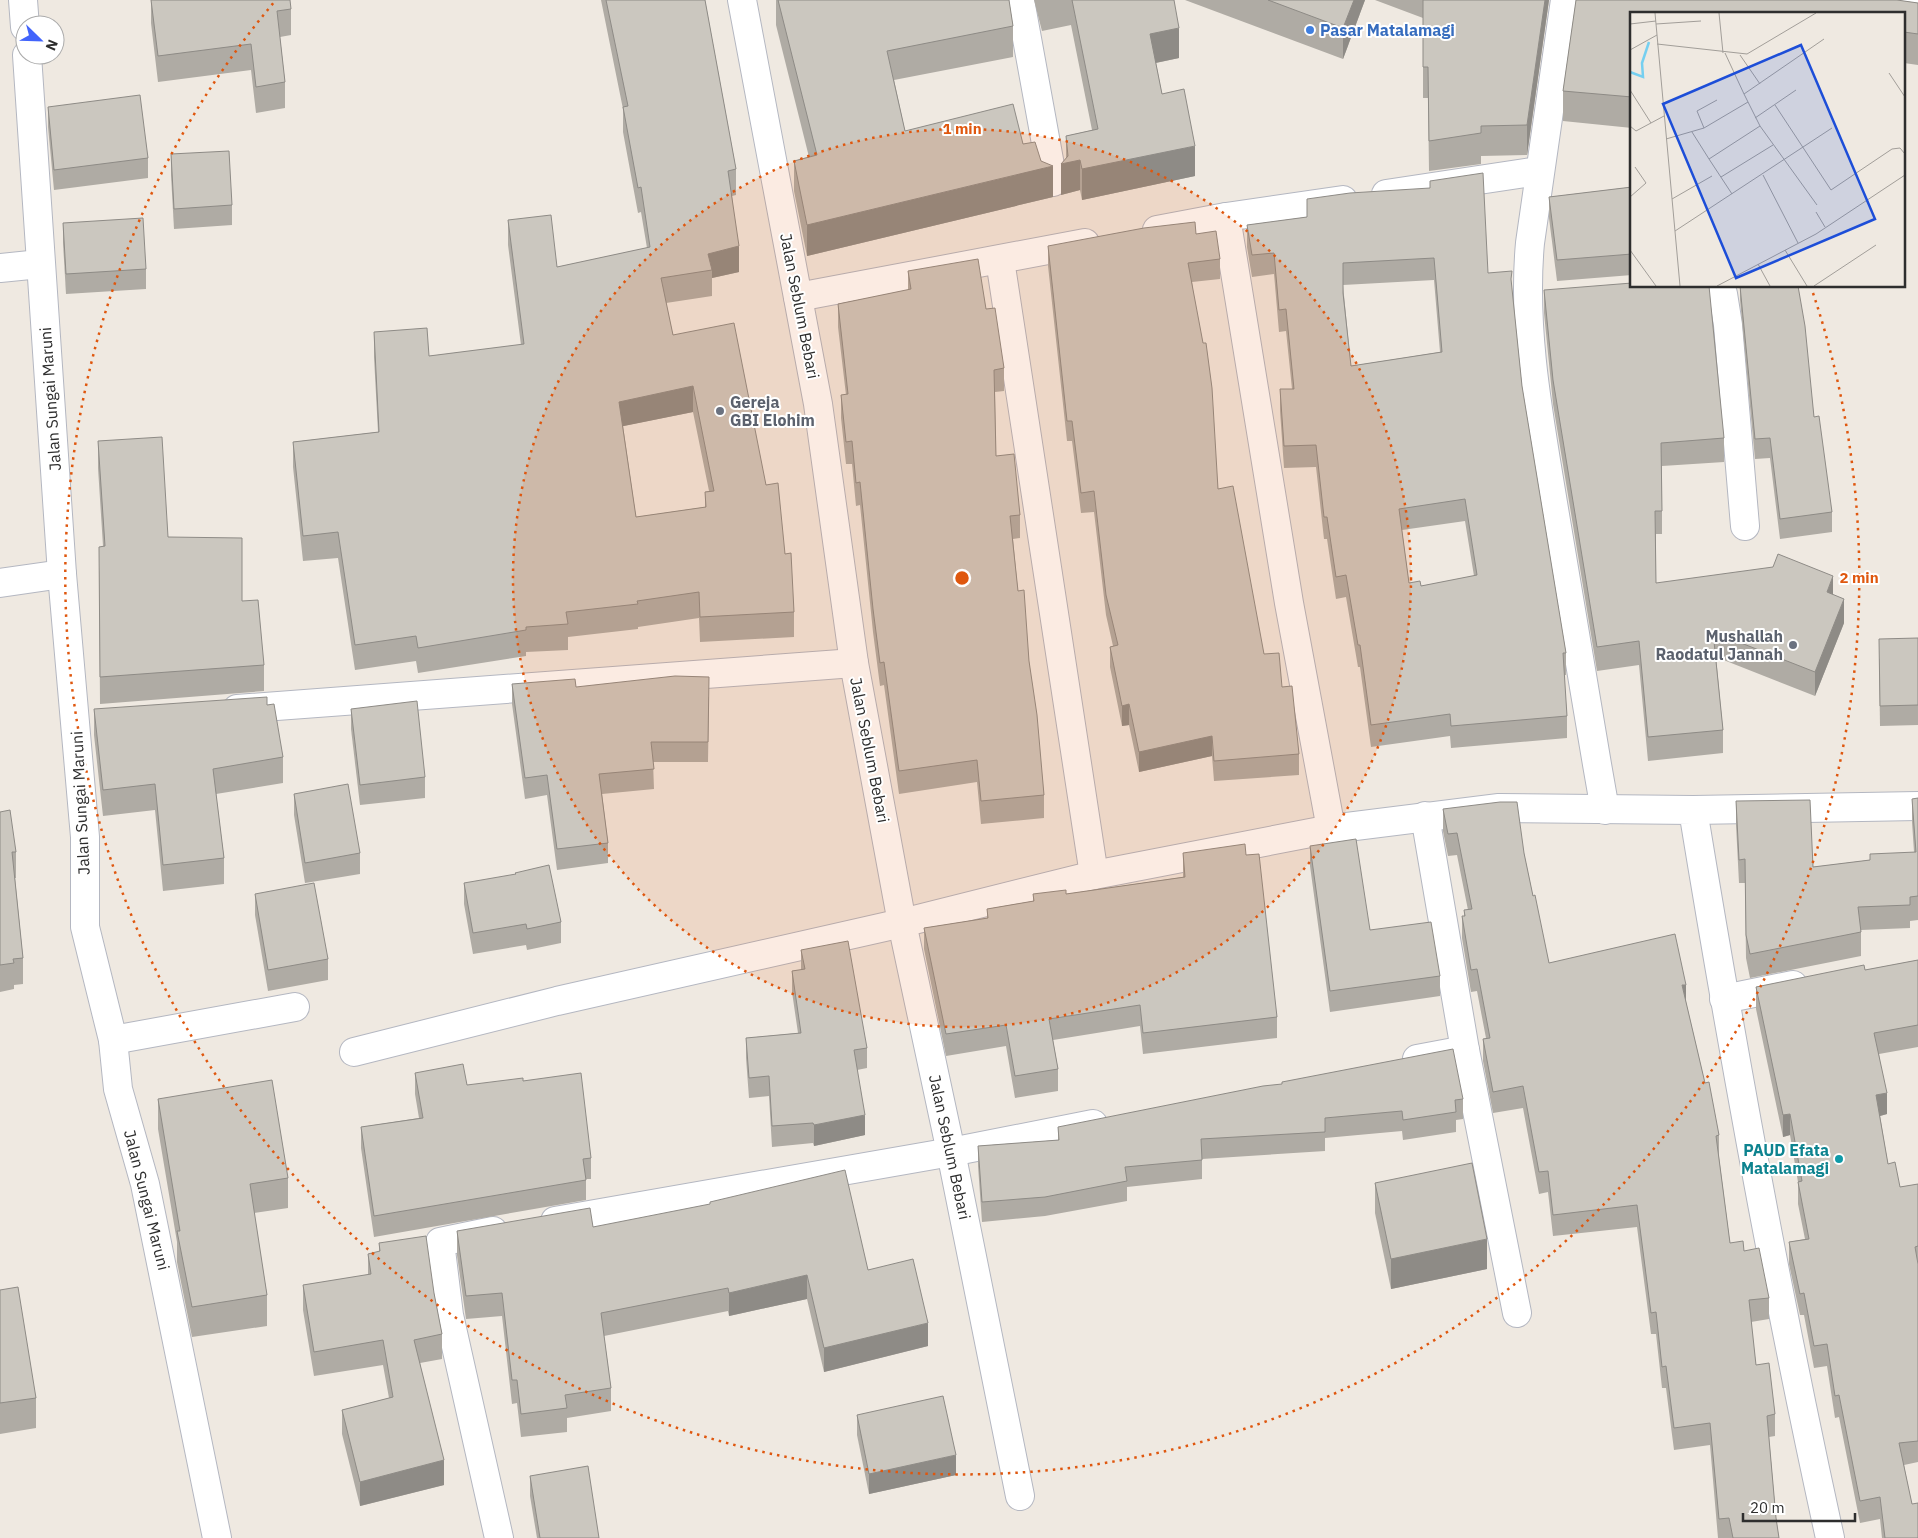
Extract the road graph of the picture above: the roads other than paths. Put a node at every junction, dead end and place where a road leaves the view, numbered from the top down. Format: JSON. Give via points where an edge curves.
{"nodes":[{"id":1,"x":23,"y":0,"type":"edge"},
{"id":2,"x":742,"y":0,"type":"edge"},
{"id":3,"x":1020,"y":0,"type":"edge"},
{"id":4,"x":1565,"y":0,"type":"edge"},
{"id":5,"x":1904,"y":0,"type":"edge"},
{"id":6,"x":1918,"y":5,"type":"edge"},
{"id":7,"x":24,"y":15,"type":"edge"},
{"id":8,"x":28,"y":65,"type":"edge"},
{"id":9,"x":1539,"y":171,"type":"junction"},
{"id":10,"x":1052,"y":182,"type":"edge"},
{"id":11,"x":1226,"y":217,"type":"junction"},
{"id":12,"x":1000,"y":260,"type":"junction"},
{"id":13,"x":40,"y":264,"type":"junction"},
{"id":14,"x":0,"y":268,"type":"edge"},
{"id":15,"x":1715,"y":288,"type":"edge"},
{"id":16,"x":1555,"y":296,"type":"edge"},
{"id":17,"x":798,"y":297,"type":"junction"},
{"id":18,"x":1526,"y":299,"type":"junction"},
{"id":19,"x":1745,"y":526,"type":"dead end"},
{"id":20,"x":62,"y":574,"type":"junction"},
{"id":21,"x":0,"y":583,"type":"edge"},
{"id":22,"x":854,"y":663,"type":"junction"},
{"id":23,"x":213,"y":711,"type":"edge"},
{"id":24,"x":1918,"y":806,"type":"edge"},
{"id":25,"x":1605,"y":810,"type":"junction"},
{"id":26,"x":1693,"y":810,"type":"junction"},
{"id":27,"x":1425,"y":816,"type":"junction"},
{"id":28,"x":1331,"y":830,"type":"junction"},
{"id":29,"x":1094,"y":875,"type":"junction"},
{"id":30,"x":902,"y":923,"type":"junction"},
{"id":31,"x":1819,"y":981,"type":"edge"},
{"id":32,"x":1724,"y":999,"type":"junction"},
{"id":33,"x":295,"y":1007,"type":"dead end"},
{"id":34,"x":113,"y":1040,"type":"junction"},
{"id":35,"x":1465,"y":1050,"type":"junction"},
{"id":36,"x":354,"y":1052,"type":"dead end"},
{"id":37,"x":1397,"y":1063,"type":"edge"},
{"id":38,"x":1116,"y":1119,"type":"edge"},
{"id":39,"x":951,"y":1152,"type":"junction"},
{"id":40,"x":440,"y":1242,"type":"junction"},
{"id":41,"x":411,"y":1247,"type":"edge"},
{"id":42,"x":1517,"y":1313,"type":"dead end"},
{"id":43,"x":1020,"y":1496,"type":"dead end"},
{"id":44,"x":217,"y":1538,"type":"edge"},
{"id":45,"x":499,"y":1538,"type":"edge"},
{"id":46,"x":1830,"y":1538,"type":"edge"}],
"edges":[{"from":1,"to":7,"type":"street"},
{"from":2,"to":17,"type":"street","name":"Jalan Seblum Bebari"},
{"from":3,"to":10,"type":"street"},
{"from":4,"to":9,"type":"street"},
{"from":5,"to":6,"type":"street"},
{"from":8,"to":13,"type":"street","name":"Jalan Sungai Maruni"},
{"from":9,"to":11,"type":"street"},
{"from":9,"to":18,"type":"street"},
{"from":11,"to":12,"type":"street"},
{"from":11,"to":28,"type":"street","via":[[1289,603]]},
{"from":12,"to":17,"type":"street"},
{"from":12,"to":29,"type":"street"},
{"from":13,"to":14,"type":"street"},
{"from":13,"to":20,"type":"street","name":"Jalan Sungai Maruni"},
{"from":15,"to":19,"type":"street","via":[[1723,294],[1728,325]]},
{"from":16,"to":18,"type":"street"},
{"from":17,"to":22,"type":"street","name":"Jalan Seblum Bebari","via":[[818,404]]},
{"from":18,"to":25,"type":"street","via":[[1544,444]]},
{"from":20,"to":21,"type":"street"},
{"from":20,"to":34,"type":"street","name":"Jalan Sungai Maruni","via":[[85,721],[85,927]]},
{"from":22,"to":23,"type":"street"},
{"from":22,"to":30,"type":"street","name":"Jalan Seblum Bebari"},
{"from":24,"to":26,"type":"street"},
{"from":25,"to":26,"type":"street"},
{"from":25,"to":27,"type":"street","via":[[1499,808]]},
{"from":26,"to":32,"type":"street"},
{"from":27,"to":28,"type":"street"},
{"from":27,"to":35,"type":"street"},
{"from":28,"to":29,"type":"street"},
{"from":29,"to":30,"type":"street"},
{"from":30,"to":36,"type":"street","via":[[557,1001]]},
{"from":30,"to":39,"type":"street","name":"Jalan Seblum Bebari"},
{"from":31,"to":32,"type":"street"},
{"from":32,"to":46,"type":"street","via":[[1792,1363]]},
{"from":33,"to":34,"type":"street"},
{"from":34,"to":44,"type":"street","name":"Jalan Sungai Maruni","via":[[118,1089],[145,1184]]},
{"from":35,"to":37,"type":"street"},
{"from":35,"to":42,"type":"street"},
{"from":38,"to":39,"type":"street"},
{"from":39,"to":40,"type":"street"},
{"from":39,"to":43,"type":"street","name":"Jalan Seblum Bebari"},
{"from":40,"to":41,"type":"street"},
{"from":40,"to":45,"type":"street","via":[[449,1315]]}]}
